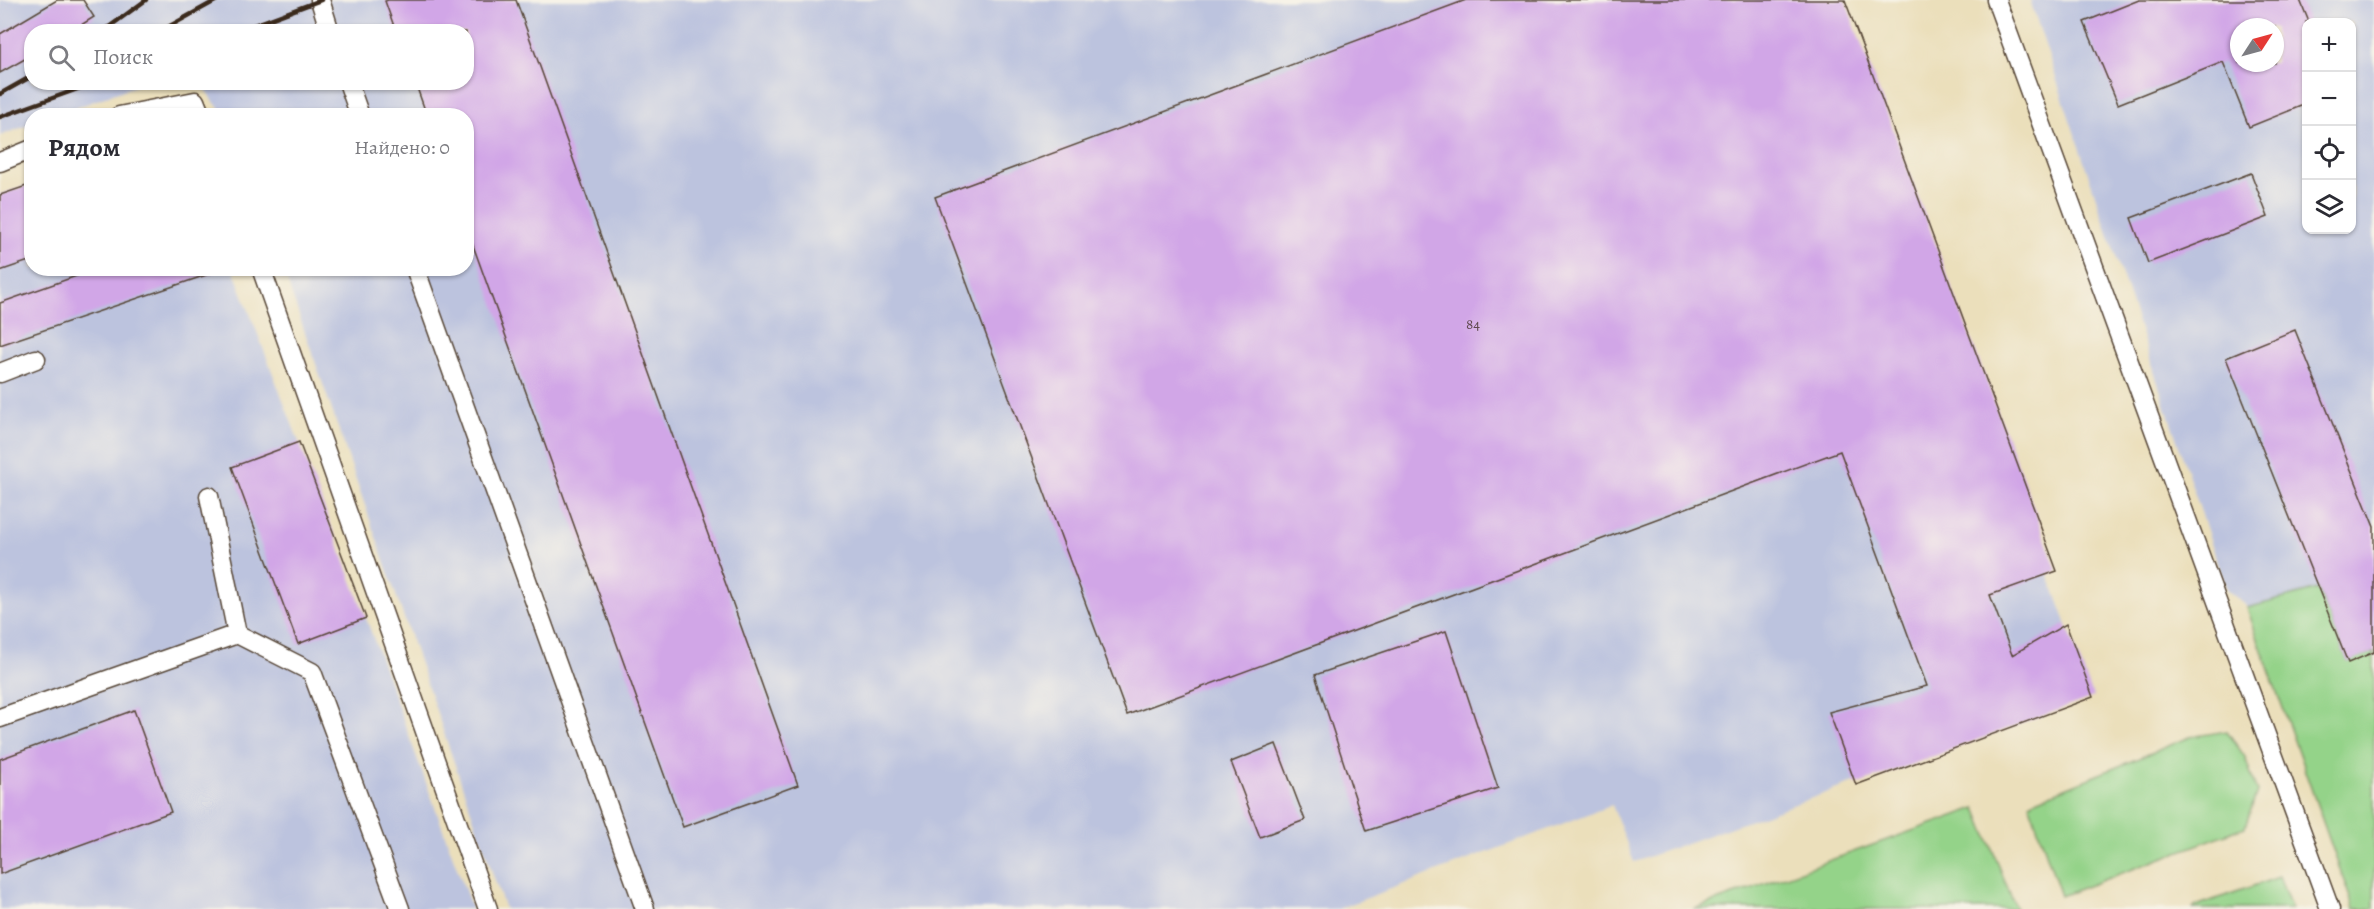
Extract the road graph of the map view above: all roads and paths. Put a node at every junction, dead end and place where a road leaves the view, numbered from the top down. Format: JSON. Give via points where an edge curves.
{"nodes":[{"id":1,"x":320,"y":0,"type":"edge"},
{"id":2,"x":1996,"y":0,"type":"edge"},
{"id":3,"x":328,"y":24,"type":"edge"},
{"id":4,"x":351,"y":90,"type":"edge"},
{"id":5,"x":160,"y":108,"type":"edge"},
{"id":6,"x":198,"y":108,"type":"edge"},
{"id":7,"x":357,"y":108,"type":"edge"},
{"id":8,"x":24,"y":152,"type":"edge"},
{"id":9,"x":0,"y":162,"type":"edge"},
{"id":10,"x":264,"y":276,"type":"edge"},
{"id":11,"x":418,"y":276,"type":"edge"},
{"id":12,"x":36,"y":359,"type":"dead end"},
{"id":13,"x":0,"y":373,"type":"edge"},
{"id":14,"x":209,"y":496,"type":"dead end"},
{"id":15,"x":237,"y":634,"type":"junction"},
{"id":16,"x":0,"y":718,"type":"edge"},
{"id":17,"x":400,"y":909,"type":"edge"},
{"id":18,"x":488,"y":909,"type":"edge"},
{"id":19,"x":645,"y":909,"type":"edge"},
{"id":20,"x":2330,"y":909,"type":"edge"}],
"edges":[{"from":1,"to":3,"type":"lane"},
{"from":2,"to":20,"type":"lane"},
{"from":4,"to":7,"type":"lane"},
{"from":5,"to":6,"type":"lane","via":[[195,101]]},
{"from":8,"to":9,"type":"lane"},
{"from":10,"to":18,"type":"lane"},
{"from":11,"to":19,"type":"lane"},
{"from":12,"to":13,"type":"lane"},
{"from":14,"to":15,"type":"lane"},
{"from":15,"to":16,"type":"lane"},
{"from":15,"to":17,"type":"lane","via":[[312,672]]}]}
